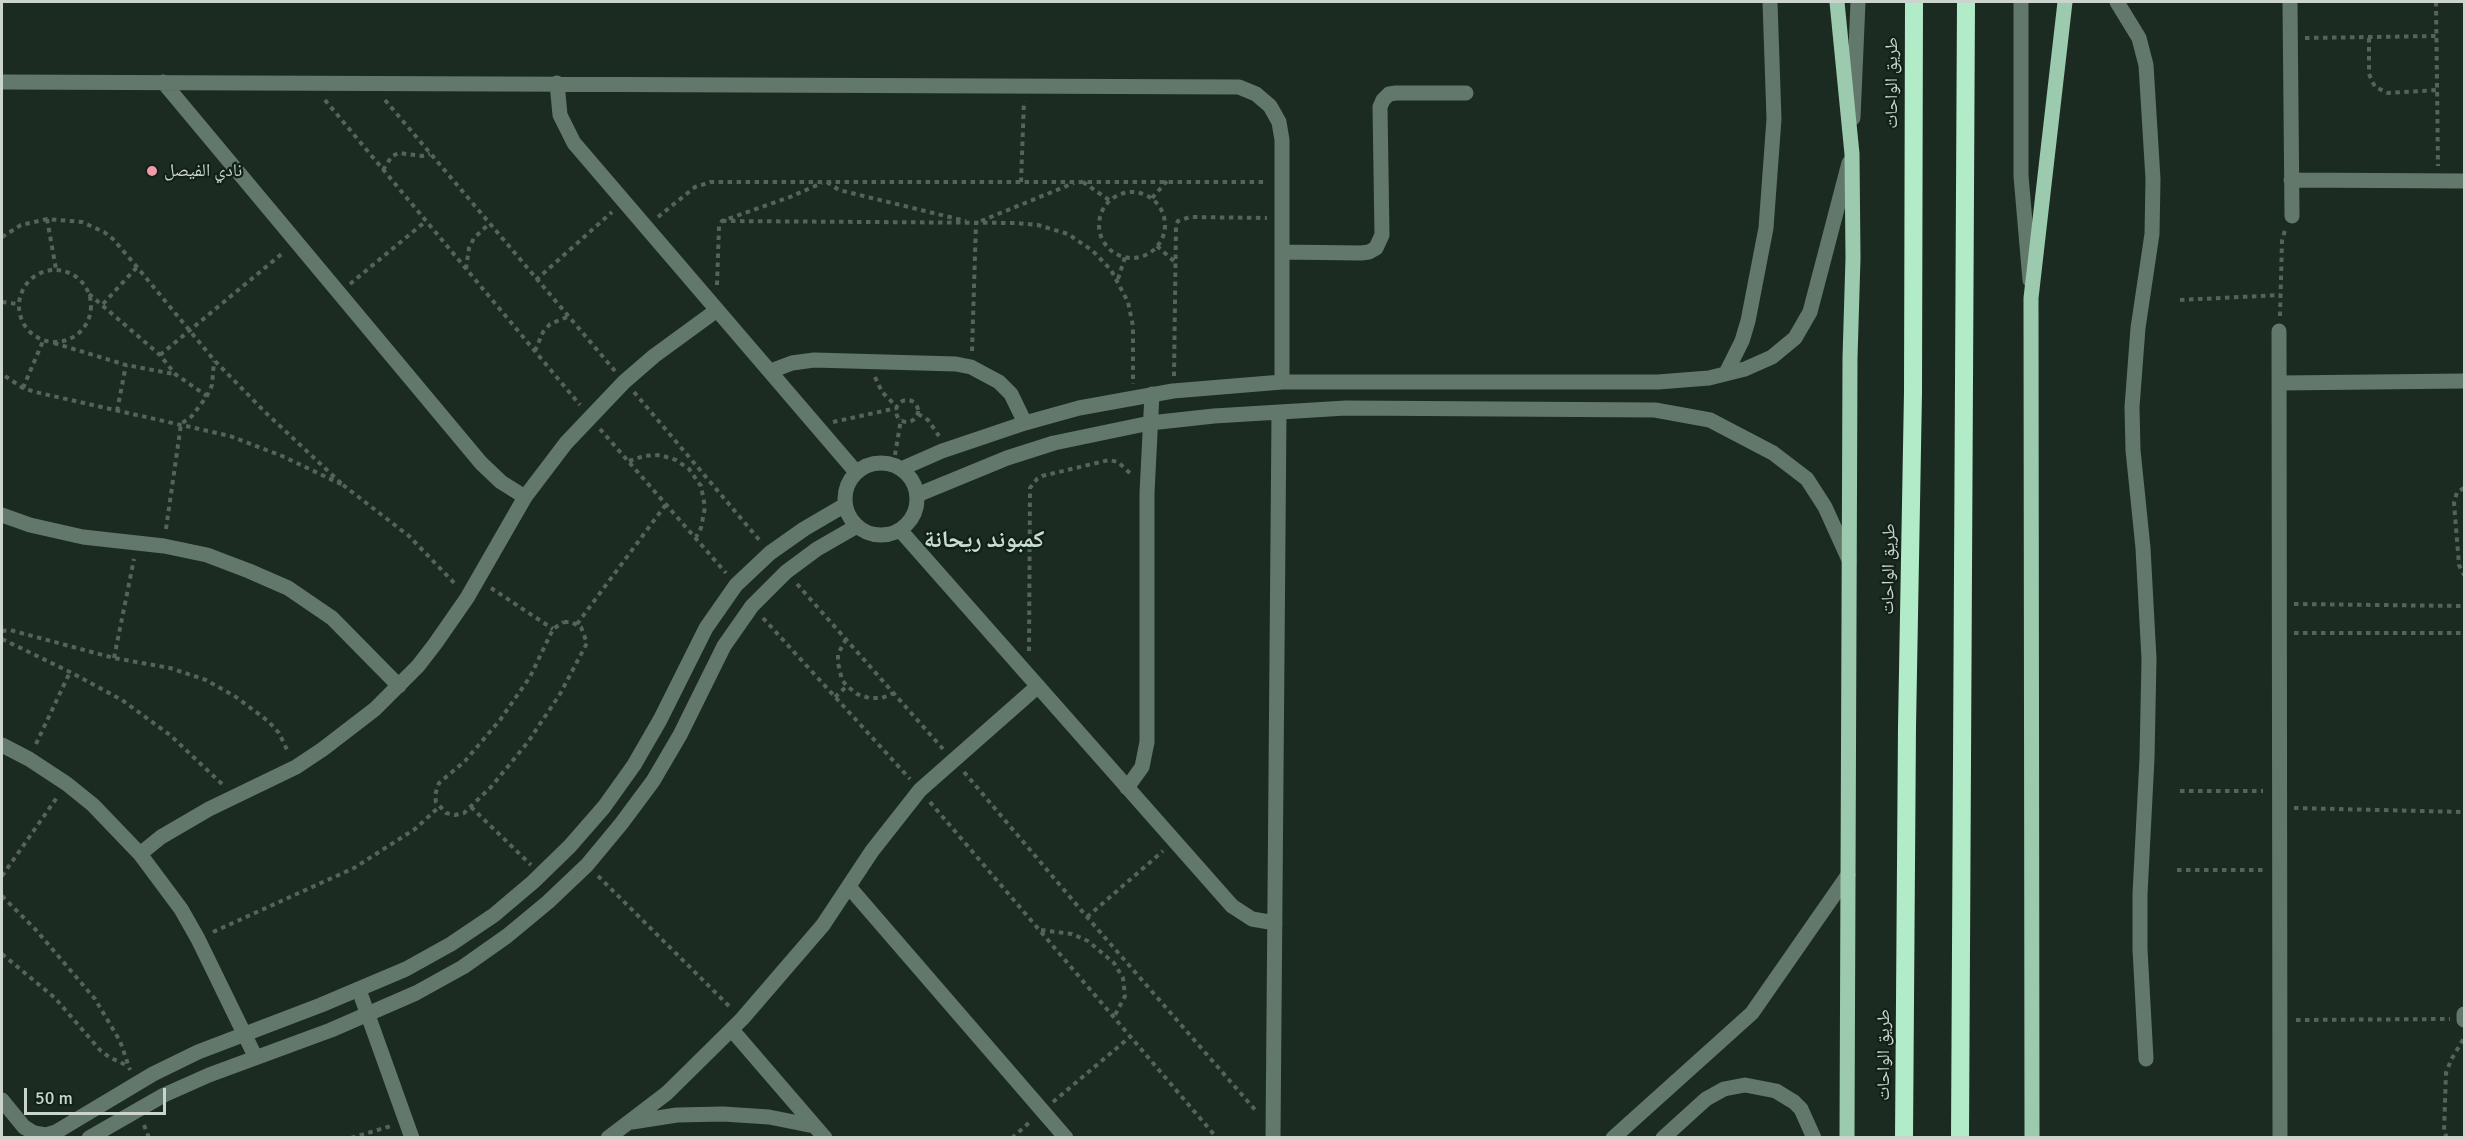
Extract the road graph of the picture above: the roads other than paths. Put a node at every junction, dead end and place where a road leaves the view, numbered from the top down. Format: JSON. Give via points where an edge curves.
{"nodes":[{"id":1,"x":1770,"y":2,"type":"edge"},
{"id":2,"x":1837,"y":2,"type":"edge"},
{"id":3,"x":1858,"y":2,"type":"edge"},
{"id":4,"x":1914,"y":2,"type":"edge"},
{"id":5,"x":1966,"y":2,"type":"edge"},
{"id":6,"x":2021,"y":2,"type":"edge"},
{"id":7,"x":2065,"y":2,"type":"edge"},
{"id":8,"x":2117,"y":2,"type":"edge"},
{"id":9,"x":2290,"y":2,"type":"edge"},
{"id":10,"x":2,"y":82,"type":"edge"},
{"id":11,"x":164,"y":82,"type":"junction"},
{"id":12,"x":557,"y":83,"type":"junction"},
{"id":13,"x":1466,"y":93,"type":"dead end"},
{"id":14,"x":1852,"y":154,"type":"junction"},
{"id":15,"x":2291,"y":180,"type":"junction"},
{"id":16,"x":2464,"y":181,"type":"edge"},
{"id":17,"x":2292,"y":216,"type":"road end"},
{"id":18,"x":1282,"y":252,"type":"junction"},
{"id":19,"x":2031,"y":298,"type":"junction"},
{"id":20,"x":717,"y":310,"type":"junction"},
{"id":21,"x":2279,"y":331,"type":"road end"},
{"id":22,"x":771,"y":371,"type":"junction"},
{"id":23,"x":1726,"y":373,"type":"junction"},
{"id":24,"x":1345,"y":381,"type":"junction"},
{"id":25,"x":2464,"y":381,"type":"edge"},
{"id":26,"x":1282,"y":382,"type":"junction"},
{"id":27,"x":2280,"y":383,"type":"junction"},
{"id":28,"x":1489,"y":384,"type":"junction"},
{"id":29,"x":1152,"y":394,"type":"junction"},
{"id":30,"x":1346,"y":408,"type":"junction"},
{"id":31,"x":1489,"y":408,"type":"junction"},
{"id":32,"x":1279,"y":413,"type":"junction"},
{"id":33,"x":1024,"y":423,"type":"junction"},
{"id":34,"x":1150,"y":423,"type":"junction"},
{"id":35,"x":897,"y":467,"type":"junction"},
{"id":36,"x":856,"y":472,"type":"junction"},
{"id":37,"x":916,"y":495,"type":"junction"},
{"id":38,"x":525,"y":497,"type":"junction"},
{"id":39,"x":845,"y":505,"type":"junction"},
{"id":40,"x":2,"y":515,"type":"edge"},
{"id":41,"x":856,"y":526,"type":"junction"},
{"id":42,"x":900,"y":530,"type":"junction"},
{"id":43,"x":1849,"y":560,"type":"junction"},
{"id":44,"x":1034,"y":681,"type":"junction"},
{"id":45,"x":399,"y":686,"type":"junction"},
{"id":46,"x":2,"y":745,"type":"edge"},
{"id":47,"x":1127,"y":788,"type":"junction"},
{"id":48,"x":140,"y":854,"type":"junction"},
{"id":49,"x":1848,"y":875,"type":"junction"},
{"id":50,"x":850,"y":888,"type":"junction"},
{"id":51,"x":1275,"y":923,"type":"junction"},
{"id":52,"x":359,"y":990,"type":"junction"},
{"id":53,"x":2464,"y":1014,"type":"edge"},
{"id":54,"x":368,"y":1015,"type":"junction"},
{"id":55,"x":2464,"y":1019,"type":"edge"},
{"id":56,"x":737,"y":1024,"type":"junction"},
{"id":57,"x":245,"y":1032,"type":"junction"},
{"id":58,"x":255,"y":1056,"type":"junction"},
{"id":59,"x":2146,"y":1059,"type":"dead end"},
{"id":60,"x":109,"y":1099,"type":"junction"},
{"id":61,"x":2,"y":1100,"type":"edge"},
{"id":62,"x":121,"y":1118,"type":"junction"},
{"id":63,"x":632,"y":1122,"type":"junction"},
{"id":64,"x":71,"y":1131,"type":"edge"},
{"id":65,"x":819,"y":1132,"type":"edge"},
{"id":66,"x":1274,"y":1134,"type":"edge"},
{"id":67,"x":89,"y":1137,"type":"edge"},
{"id":68,"x":412,"y":1137,"type":"edge"},
{"id":69,"x":608,"y":1137,"type":"edge"},
{"id":70,"x":1066,"y":1137,"type":"edge"},
{"id":71,"x":1613,"y":1137,"type":"edge"},
{"id":72,"x":1663,"y":1137,"type":"edge"},
{"id":73,"x":1814,"y":1137,"type":"edge"},
{"id":74,"x":1847,"y":1137,"type":"edge"},
{"id":75,"x":1904,"y":1137,"type":"edge"},
{"id":76,"x":1960,"y":1137,"type":"edge"},
{"id":77,"x":2032,"y":1137,"type":"edge"},
{"id":78,"x":2280,"y":1137,"type":"edge"}],
"edges":[{"from":1,"to":23,"type":"street","via":[[1774,118],[1768,210],[1748,321]]},
{"from":2,"to":14,"type":"main road"},
{"from":3,"to":14,"type":"street"},
{"from":4,"to":75,"type":"highway","name":"طريق الواحات"},
{"from":5,"to":76,"type":"highway"},
{"from":6,"to":19,"type":"street","via":[[2021,176]]},
{"from":7,"to":19,"type":"main road"},
{"from":8,"to":59,"type":"street","via":[[2143,49],[2153,179],[2152,234],[2138,328],[2133,407],[2149,659],[2140,894]]},
{"from":9,"to":15,"type":"street"},
{"from":10,"to":11,"type":"street"},
{"from":11,"to":12,"type":"street"},
{"from":11,"to":38,"type":"street","via":[[486,468]]},
{"from":12,"to":18,"type":"street","via":[[1239,87],[1270,106],[1279,122]]},
{"from":12,"to":20,"type":"street","via":[[557,100],[574,143]]},
{"from":13,"to":18,"type":"street","via":[[1396,93],[1383,100],[1382,235],[1376,248],[1361,253]]},
{"from":14,"to":23,"type":"street","via":[[1810,312],[1795,338],[1772,357]]},
{"from":14,"to":43,"type":"main road"},
{"from":15,"to":16,"type":"street"},
{"from":15,"to":17,"type":"street"},
{"from":18,"to":26,"type":"street"},
{"from":19,"to":77,"type":"main road"},
{"from":20,"to":22,"type":"street"},
{"from":20,"to":38,"type":"street","via":[[624,382]]},
{"from":21,"to":27,"type":"street"},
{"from":22,"to":33,"type":"street","via":[[803,361],[971,367],[999,382],[1011,394]]},
{"from":22,"to":36,"type":"street"},
{"from":23,"to":28,"type":"street","via":[[1658,382]]},
{"from":24,"to":26,"type":"street"},
{"from":24,"to":28,"type":"street"},
{"from":24,"to":30,"type":"street"},
{"from":25,"to":27,"type":"street"},
{"from":26,"to":29,"type":"street"},
{"from":27,"to":78,"type":"street"},
{"from":28,"to":31,"type":"street"},
{"from":29,"to":33,"type":"street"},
{"from":29,"to":34,"type":"street"},
{"from":30,"to":31,"type":"street"},
{"from":30,"to":32,"type":"street"},
{"from":31,"to":43,"type":"street","via":[[1655,410],[1710,420],[1773,453],[1807,479],[1825,507]]},
{"from":32,"to":34,"type":"street"},
{"from":32,"to":51,"type":"street"},
{"from":33,"to":35,"type":"street"},
{"from":34,"to":37,"type":"street","via":[[1017,455]]},
{"from":34,"to":47,"type":"street","via":[[1147,742],[1142,767]]},
{"from":35,"to":36,"type":"street","via":[[873,463]]},
{"from":35,"to":37,"type":"street","via":[[914,485]]},
{"from":36,"to":39,"type":"street","via":[[846,487]]},
{"from":37,"to":42,"type":"street","via":[[914,515]]},
{"from":38,"to":45,"type":"street","via":[[467,598]]},
{"from":39,"to":41,"type":"street"},
{"from":39,"to":52,"type":"street","via":[[804,529],[736,585],[706,628],[634,765],[604,807],[541,875],[494,915],[451,944]]},
{"from":40,"to":45,"type":"street","via":[[83,537],[207,555],[288,588],[332,618]]},
{"from":41,"to":42,"type":"street","via":[[882,536]]},
{"from":41,"to":54,"type":"street","via":[[786,572],[752,606],[724,646],[653,781],[586,865],[548,902],[463,967]]},
{"from":42,"to":44,"type":"street"},
{"from":43,"to":49,"type":"main road"},
{"from":44,"to":47,"type":"street"},
{"from":44,"to":50,"type":"street","via":[[920,790],[872,852]]},
{"from":45,"to":48,"type":"street","via":[[350,730],[296,767],[185,822]]},
{"from":46,"to":48,"type":"street","via":[[67,784]]},
{"from":47,"to":51,"type":"street","via":[[1241,914]]},
{"from":48,"to":57,"type":"street","via":[[181,909]]},
{"from":49,"to":71,"type":"street","via":[[1752,1013]]},
{"from":49,"to":74,"type":"main road"},
{"from":50,"to":56,"type":"street","via":[[794,962]]},
{"from":50,"to":70,"type":"street"},
{"from":51,"to":66,"type":"street"},
{"from":52,"to":54,"type":"street"},
{"from":52,"to":57,"type":"street"},
{"from":53,"to":55,"type":"street"},
{"from":54,"to":58,"type":"street"},
{"from":54,"to":68,"type":"street"},
{"from":56,"to":63,"type":"street","via":[[668,1093]]},
{"from":56,"to":65,"type":"street"},
{"from":57,"to":58,"type":"street"},
{"from":57,"to":60,"type":"street","via":[[189,1056]]},
{"from":58,"to":62,"type":"street"},
{"from":60,"to":62,"type":"street"},
{"from":60,"to":64,"type":"street"},
{"from":61,"to":64,"type":"street","via":[[24,1127],[34,1133]]},
{"from":62,"to":67,"type":"street"},
{"from":63,"to":65,"type":"street","via":[[677,1115],[723,1114],[769,1117]]},
{"from":63,"to":69,"type":"street"},
{"from":72,"to":73,"type":"street","via":[[1706,1099],[1724,1089],[1745,1085],[1776,1091],[1794,1102]]}]}
